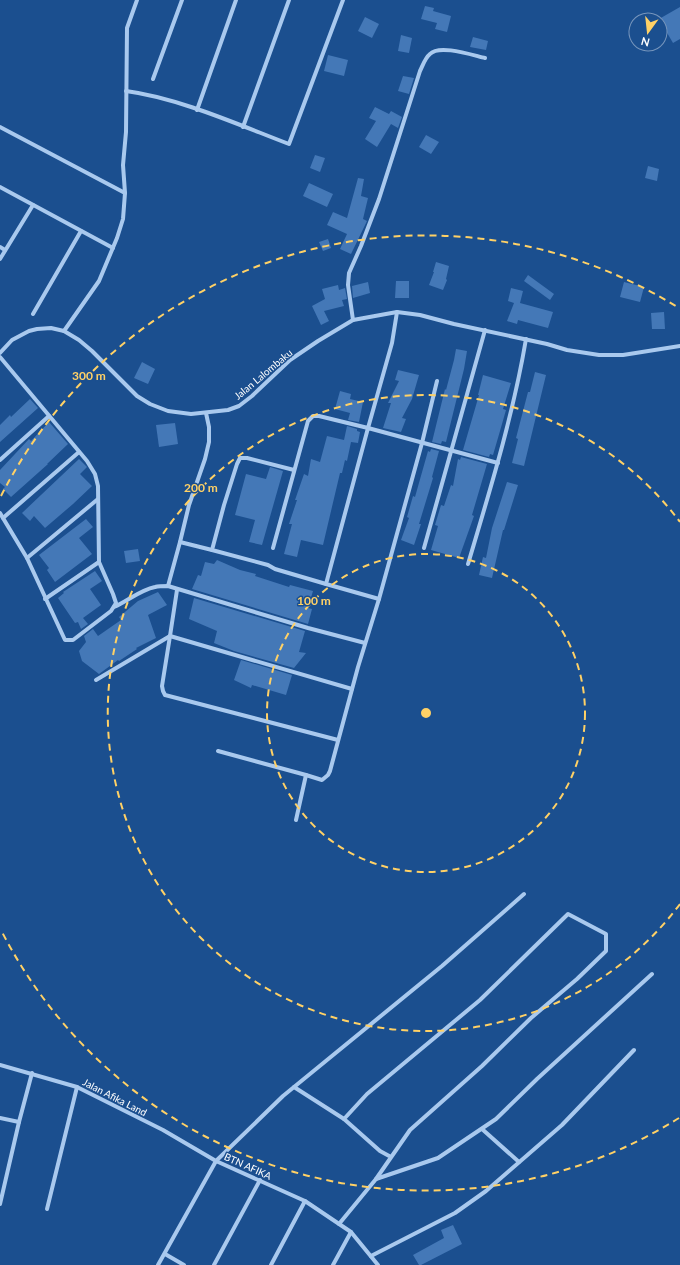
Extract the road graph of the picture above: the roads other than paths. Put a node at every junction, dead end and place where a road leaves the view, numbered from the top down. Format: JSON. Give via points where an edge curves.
{"nodes":[{"id":1,"x":136,"y":0,"type":"edge"},
{"id":2,"x":182,"y":0,"type":"edge"},
{"id":3,"x":236,"y":0,"type":"edge"},
{"id":4,"x":289,"y":0,"type":"edge"},
{"id":5,"x":343,"y":0,"type":"edge"},
{"id":6,"x":485,"y":58,"type":"dead end"},
{"id":7,"x":153,"y":79,"type":"dead end"},
{"id":8,"x":126,"y":91,"type":"junction"},
{"id":9,"x":197,"y":110,"type":"junction"},
{"id":10,"x":0,"y":127,"type":"edge"},
{"id":11,"x":243,"y":127,"type":"junction"},
{"id":12,"x":0,"y":187,"type":"edge"},
{"id":13,"x":125,"y":193,"type":"junction"},
{"id":14,"x":33,"y":205,"type":"junction"},
{"id":15,"x":82,"y":231,"type":"junction"},
{"id":16,"x":0,"y":247,"type":"edge"},
{"id":17,"x":113,"y":248,"type":"junction"},
{"id":18,"x":5,"y":250,"type":"junction"},
{"id":19,"x":0,"y":259,"type":"edge"},
{"id":20,"x":396,"y":312,"type":"junction"},
{"id":21,"x":33,"y":314,"type":"dead end"},
{"id":22,"x":354,"y":320,"type":"junction"},
{"id":23,"x":64,"y":330,"type":"junction"},
{"id":24,"x":485,"y":330,"type":"junction"},
{"id":25,"x":526,"y":339,"type":"junction"},
{"id":26,"x":680,"y":346,"type":"edge"},
{"id":27,"x":0,"y":353,"type":"edge"},
{"id":28,"x":0,"y":357,"type":"edge"},
{"id":29,"x":437,"y":382,"type":"dead end"},
{"id":30,"x":206,"y":413,"type":"junction"},
{"id":31,"x":49,"y":416,"type":"junction"},
{"id":32,"x":368,"y":428,"type":"junction"},
{"id":33,"x":422,"y":443,"type":"junction"},
{"id":34,"x":79,"y":452,"type":"junction"},
{"id":35,"x":451,"y":452,"type":"junction"},
{"id":36,"x":0,"y":460,"type":"edge"},
{"id":37,"x":498,"y":463,"type":"junction"},
{"id":38,"x":294,"y":470,"type":"junction"},
{"id":39,"x":98,"y":499,"type":"junction"},
{"id":40,"x":0,"y":513,"type":"edge"},
{"id":41,"x":3,"y":518,"type":"junction"},
{"id":42,"x":180,"y":542,"type":"junction"},
{"id":43,"x":273,"y":548,"type":"dead end"},
{"id":44,"x":424,"y":548,"type":"dead end"},
{"id":45,"x":212,"y":550,"type":"junction"},
{"id":46,"x":27,"y":558,"type":"junction"},
{"id":47,"x":99,"y":562,"type":"junction"},
{"id":48,"x":468,"y":564,"type":"dead end"},
{"id":49,"x":326,"y":584,"type":"junction"},
{"id":50,"x":168,"y":586,"type":"junction"},
{"id":51,"x":177,"y":590,"type":"junction"},
{"id":52,"x":45,"y":599,"type":"junction"},
{"id":53,"x":379,"y":599,"type":"junction"},
{"id":54,"x":114,"y":607,"type":"junction"},
{"id":55,"x":170,"y":636,"type":"junction"},
{"id":56,"x":366,"y":643,"type":"junction"},
{"id":57,"x":96,"y":680,"type":"dead end"},
{"id":58,"x":352,"y":689,"type":"junction"},
{"id":59,"x":338,"y":740,"type":"junction"},
{"id":60,"x":218,"y":751,"type":"dead end"},
{"id":61,"x":306,"y":775,"type":"junction"},
{"id":62,"x":296,"y":820,"type":"dead end"},
{"id":63,"x":524,"y":894,"type":"dead end"},
{"id":64,"x":652,"y":974,"type":"dead end"},
{"id":65,"x":634,"y":1050,"type":"dead end"},
{"id":66,"x":0,"y":1065,"type":"edge"},
{"id":67,"x":32,"y":1073,"type":"junction"},
{"id":68,"x":77,"y":1087,"type":"junction"},
{"id":69,"x":294,"y":1087,"type":"junction"},
{"id":70,"x":0,"y":1118,"type":"edge"},
{"id":71,"x":344,"y":1119,"type":"junction"},
{"id":72,"x":19,"y":1122,"type":"junction"},
{"id":73,"x":482,"y":1129,"type":"junction"},
{"id":74,"x":391,"y":1157,"type":"junction"},
{"id":75,"x":216,"y":1161,"type":"junction"},
{"id":76,"x":519,"y":1162,"type":"junction"},
{"id":77,"x":376,"y":1179,"type":"junction"},
{"id":78,"x":260,"y":1180,"type":"junction"},
{"id":79,"x":306,"y":1201,"type":"junction"},
{"id":80,"x":0,"y":1204,"type":"edge"},
{"id":81,"x":47,"y":1209,"type":"dead end"},
{"id":82,"x":339,"y":1224,"type":"junction"},
{"id":83,"x":351,"y":1232,"type":"junction"},
{"id":84,"x":165,"y":1254,"type":"junction"},
{"id":85,"x":371,"y":1256,"type":"junction"},
{"id":86,"x":158,"y":1265,"type":"edge"},
{"id":87,"x":184,"y":1265,"type":"edge"},
{"id":88,"x":214,"y":1265,"type":"edge"},
{"id":89,"x":271,"y":1265,"type":"edge"},
{"id":90,"x":333,"y":1265,"type":"edge"},
{"id":91,"x":378,"y":1265,"type":"edge"}],
"edges":[{"from":1,"to":8,"type":"street","via":[[127,28]]},
{"from":2,"to":7,"type":"street"},
{"from":3,"to":9,"type":"street"},
{"from":4,"to":11,"type":"street"},
{"from":5,"to":11,"type":"street","via":[[289,144]]},
{"from":6,"to":22,"type":"street","via":[[440,49],[430,53],[420,71],[379,199],[349,273],[348,285]]},
{"from":8,"to":9,"type":"street","via":[[148,94]]},
{"from":8,"to":13,"type":"street","via":[[123,165]]},
{"from":9,"to":11,"type":"street"},
{"from":10,"to":13,"type":"street"},
{"from":12,"to":14,"type":"street"},
{"from":13,"to":17,"type":"street","via":[[123,219]]},
{"from":14,"to":15,"type":"street"},
{"from":14,"to":18,"type":"street"},
{"from":15,"to":17,"type":"street"},
{"from":15,"to":21,"type":"street"},
{"from":16,"to":18,"type":"street"},
{"from":17,"to":23,"type":"street","via":[[99,281]]},
{"from":18,"to":19,"type":"street"},
{"from":20,"to":22,"type":"street","name":"Jalan Lalombaku"},
{"from":20,"to":24,"type":"street","name":"Jalan Lalombaku"},
{"from":20,"to":32,"type":"street","via":[[392,343]]},
{"from":22,"to":30,"type":"street","name":"Jalan Lalombaku","via":[[290,360],[239,406]]},
{"from":23,"to":27,"type":"street","name":"Jalan Lalombaku","via":[[51,328],[28,331],[12,340]]},
{"from":23,"to":30,"type":"street","name":"Jalan Lalombaku","via":[[92,351],[137,396],[150,404],[180,413]]},
{"from":24,"to":25,"type":"street","name":"Jalan Lalombaku"},
{"from":24,"to":35,"type":"street"},
{"from":25,"to":26,"type":"street","name":"Jalan Lalombaku","via":[[599,355],[623,355]]},
{"from":25,"to":37,"type":"street"},
{"from":28,"to":31,"type":"street"},
{"from":29,"to":33,"type":"street"},
{"from":30,"to":42,"type":"street","via":[[210,442],[189,505]]},
{"from":31,"to":34,"type":"street"},
{"from":31,"to":36,"type":"street"},
{"from":32,"to":33,"type":"street"},
{"from":32,"to":38,"type":"street","via":[[319,416],[311,417],[306,425]]},
{"from":32,"to":49,"type":"street"},
{"from":33,"to":35,"type":"street"},
{"from":33,"to":53,"type":"street"},
{"from":34,"to":39,"type":"street","via":[[95,474]]},
{"from":34,"to":41,"type":"street"},
{"from":35,"to":37,"type":"street"},
{"from":35,"to":44,"type":"street"},
{"from":37,"to":48,"type":"street"},
{"from":38,"to":43,"type":"street"},
{"from":38,"to":45,"type":"street","via":[[240,458]]},
{"from":39,"to":46,"type":"street"},
{"from":39,"to":47,"type":"street"},
{"from":40,"to":41,"type":"street"},
{"from":41,"to":46,"type":"street"},
{"from":42,"to":45,"type":"street"},
{"from":42,"to":50,"type":"street"},
{"from":45,"to":49,"type":"street"},
{"from":46,"to":52,"type":"street"},
{"from":47,"to":52,"type":"street"},
{"from":47,"to":54,"type":"street","via":[[116,603]]},
{"from":49,"to":53,"type":"street"},
{"from":50,"to":51,"type":"street"},
{"from":50,"to":54,"type":"street","via":[[155,586]]},
{"from":51,"to":55,"type":"street"},
{"from":51,"to":56,"type":"street"},
{"from":52,"to":54,"type":"street","via":[[64,639],[68,641],[73,640]]},
{"from":53,"to":56,"type":"street"},
{"from":55,"to":57,"type":"street"},
{"from":55,"to":58,"type":"street"},
{"from":55,"to":59,"type":"street","via":[[162,686],[165,695]]},
{"from":56,"to":58,"type":"street"},
{"from":58,"to":59,"type":"street"},
{"from":59,"to":61,"type":"street","via":[[326,778],[322,780]]},
{"from":60,"to":61,"type":"street"},
{"from":61,"to":62,"type":"street"},
{"from":63,"to":69,"type":"street","via":[[442,966]]},
{"from":64,"to":73,"type":"street","via":[[496,1119]]},
{"from":65,"to":76,"type":"street","via":[[562,1125]]},
{"from":66,"to":67,"type":"street","name":"Jalan Afika Land"},
{"from":67,"to":68,"type":"street","name":"Jalan Afika Land"},
{"from":67,"to":72,"type":"street"},
{"from":68,"to":75,"type":"street","name":"Jalan Afika Land","via":[[163,1130]]},
{"from":68,"to":81,"type":"street"},
{"from":69,"to":71,"type":"street"},
{"from":69,"to":75,"type":"street"},
{"from":70,"to":72,"type":"street"},
{"from":71,"to":74,"type":"street","via":[[380,1151]]},
{"from":71,"to":74,"type":"street","via":[[367,1094],[480,1000],[568,914],[606,934],[606,951],[410,1130]]},
{"from":72,"to":80,"type":"street"},
{"from":73,"to":76,"type":"street"},
{"from":73,"to":77,"type":"street","via":[[438,1158]]},
{"from":74,"to":77,"type":"street"},
{"from":75,"to":78,"type":"street","name":"BTN AFIKA"},
{"from":75,"to":84,"type":"street","name":"BTN AFIKA"},
{"from":76,"to":85,"type":"street","via":[[486,1191],[454,1213]]},
{"from":77,"to":82,"type":"street"},
{"from":78,"to":79,"type":"street","name":"BTN AFIKA"},
{"from":78,"to":88,"type":"street"},
{"from":79,"to":82,"type":"street","name":"BTN AFIKA"},
{"from":79,"to":89,"type":"street"},
{"from":82,"to":83,"type":"street","name":"BTN AFIKA"},
{"from":83,"to":85,"type":"street","name":"BTN AFIKA"},
{"from":83,"to":90,"type":"street"},
{"from":84,"to":86,"type":"street","name":"BTN AFIKA"},
{"from":84,"to":87,"type":"street"},
{"from":85,"to":91,"type":"street","name":"BTN AFIKA"}]}
